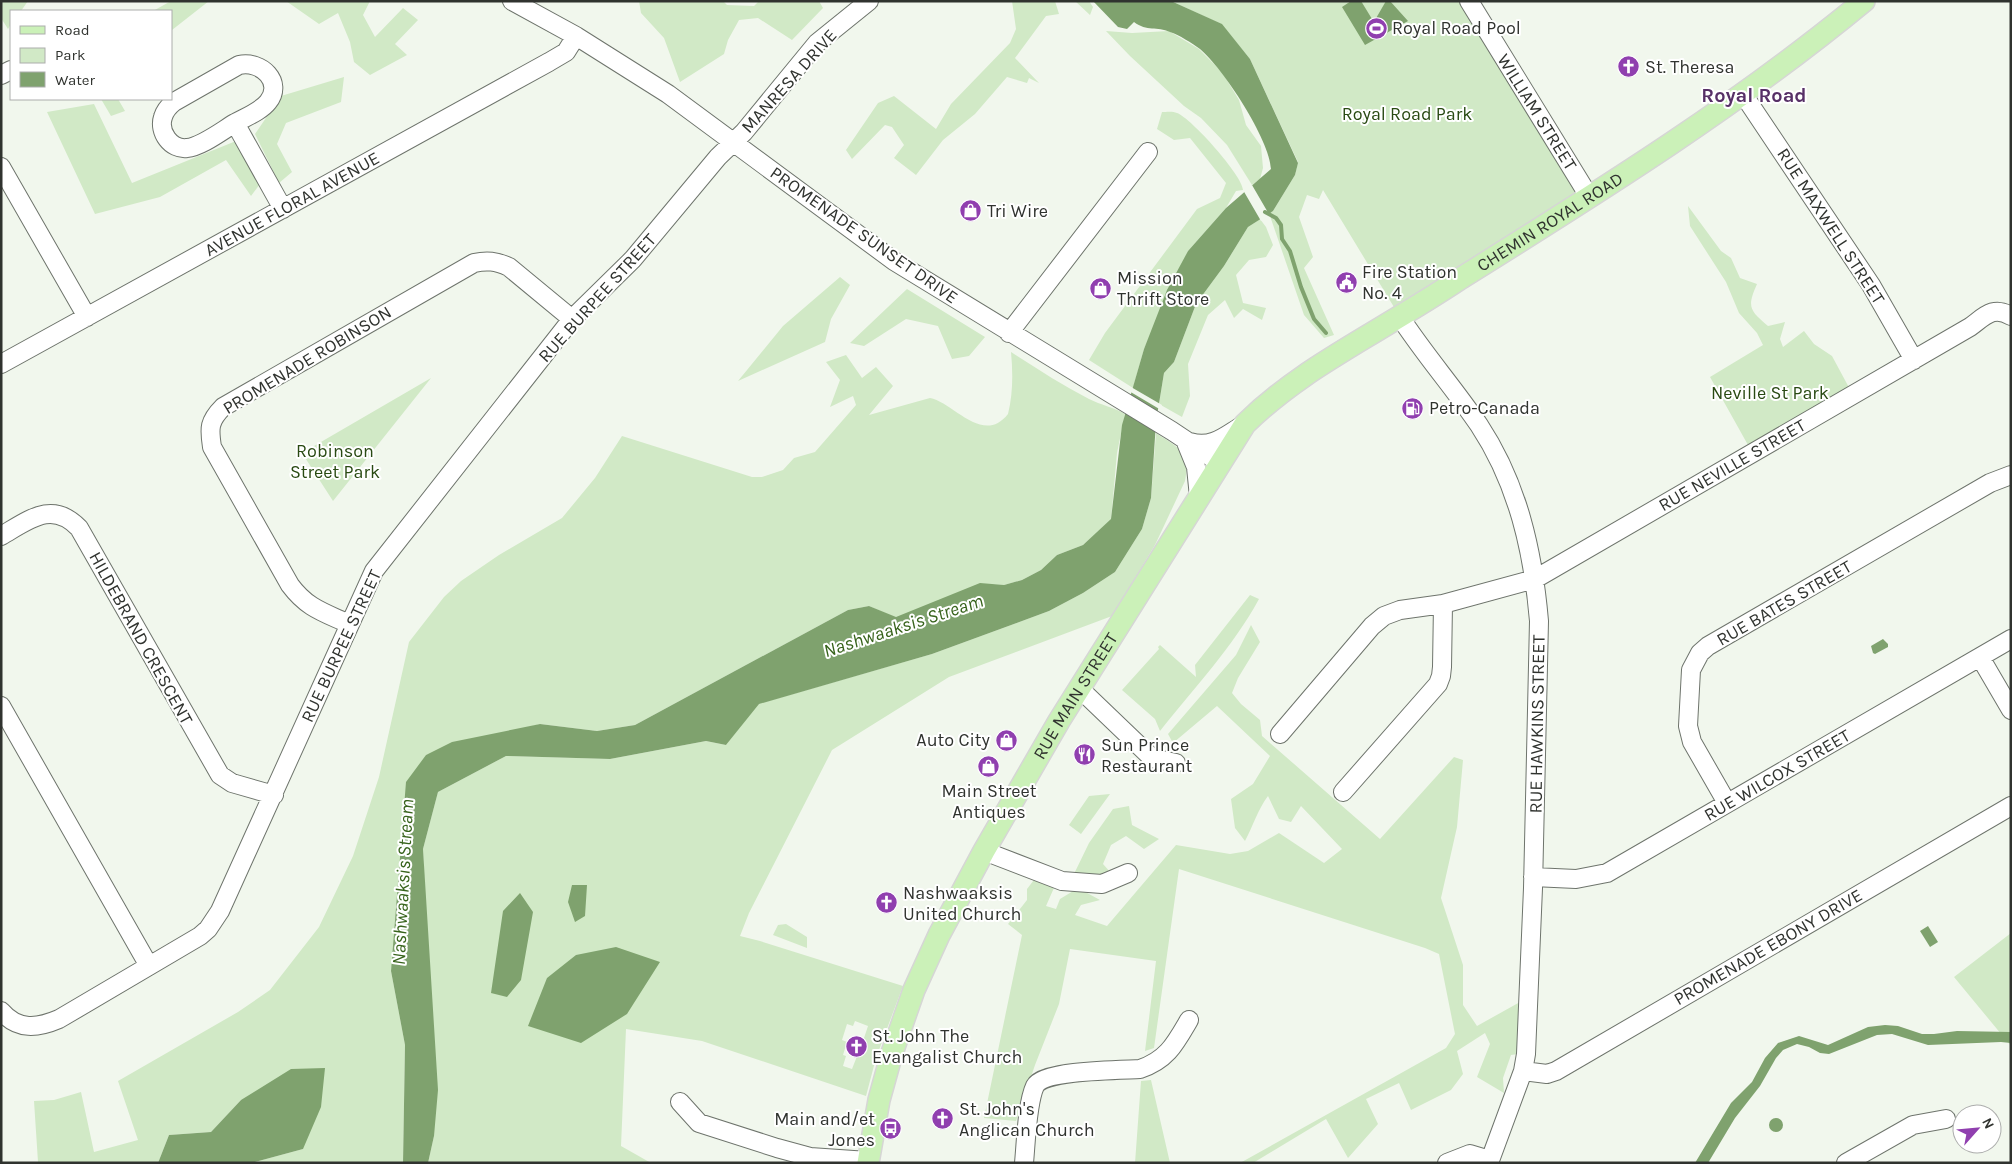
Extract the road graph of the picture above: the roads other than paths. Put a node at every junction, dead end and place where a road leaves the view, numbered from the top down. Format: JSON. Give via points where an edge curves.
{"nodes":[{"id":1,"x":512,"y":1,"type":"edge"},
{"id":2,"x":869,"y":1,"type":"edge"},
{"id":3,"x":1469,"y":1,"type":"edge"},
{"id":4,"x":1864,"y":1,"type":"edge"},
{"id":5,"x":576,"y":36,"type":"junction"},
{"id":6,"x":1744,"y":94,"type":"junction"},
{"id":7,"x":235,"y":123,"type":"junction"},
{"id":8,"x":733,"y":143,"type":"junction"},
{"id":9,"x":1148,"y":152,"type":"dead end"},
{"id":10,"x":3,"y":173,"type":"edge"},
{"id":11,"x":1590,"y":198,"type":"junction"},
{"id":12,"x":282,"y":209,"type":"junction"},
{"id":13,"x":2009,"y":315,"type":"edge"},
{"id":14,"x":87,"y":317,"type":"junction"},
{"id":15,"x":1400,"y":317,"type":"junction"},
{"id":16,"x":572,"y":320,"type":"junction"},
{"id":17,"x":1009,"y":333,"type":"junction"},
{"id":18,"x":1914,"y":360,"type":"junction"},
{"id":19,"x":1,"y":364,"type":"edge"},
{"id":20,"x":1245,"y":424,"type":"junction"},
{"id":21,"x":1178,"y":436,"type":"junction"},
{"id":22,"x":1220,"y":463,"type":"junction"},
{"id":23,"x":2011,"y":475,"type":"edge"},
{"id":24,"x":1199,"y":497,"type":"junction"},
{"id":25,"x":1,"y":536,"type":"edge"},
{"id":26,"x":1535,"y":579,"type":"junction"},
{"id":27,"x":1443,"y":604,"type":"junction"},
{"id":28,"x":349,"y":624,"type":"junction"},
{"id":29,"x":2011,"y":639,"type":"edge"},
{"id":30,"x":1980,"y":657,"type":"junction"},
{"id":31,"x":1079,"y":688,"type":"junction"},
{"id":32,"x":1,"y":706,"type":"edge"},
{"id":33,"x":2011,"y":710,"type":"edge"},
{"id":34,"x":1280,"y":734,"type":"dead end"},
{"id":35,"x":1176,"y":763,"type":"dead end"},
{"id":36,"x":1343,"y":792,"type":"dead end"},
{"id":37,"x":274,"y":794,"type":"junction"},
{"id":38,"x":1727,"y":803,"type":"junction"},
{"id":39,"x":2011,"y":806,"type":"edge"},
{"id":40,"x":984,"y":851,"type":"junction"},
{"id":41,"x":1128,"y":873,"type":"dead end"},
{"id":42,"x":1533,"y":877,"type":"junction"},
{"id":43,"x":149,"y":966,"type":"junction"},
{"id":44,"x":1,"y":1011,"type":"edge"},
{"id":45,"x":1189,"y":1020,"type":"dead end"},
{"id":46,"x":1523,"y":1071,"type":"junction"},
{"id":47,"x":680,"y":1102,"type":"dead end"},
{"id":48,"x":1946,"y":1120,"type":"dead end"},
{"id":49,"x":1490,"y":1161,"type":"edge"},
{"id":50,"x":868,"y":1162,"type":"edge"},
{"id":51,"x":1024,"y":1163,"type":"edge"},
{"id":52,"x":1447,"y":1163,"type":"edge"},
{"id":53,"x":1846,"y":1163,"type":"edge"}],
"edges":[{"from":1,"to":5,"type":"street","name":"PROMENADE SUNSET DRIVE"},
{"from":2,"to":8,"type":"street","name":"MANRESA DRIVE","via":[[817,43]]},
{"from":3,"to":11,"type":"street","name":"WILLIAM STREET"},
{"from":4,"to":6,"type":"main road","name":"CHEMIN ROYAL ROAD"},
{"from":5,"to":8,"type":"street","name":"PROMENADE SUNSET DRIVE","via":[[668,94]]},
{"from":5,"to":12,"type":"street","name":"AVENUE FLORAL AVENUE","via":[[566,52]]},
{"from":6,"to":11,"type":"main road","name":"CHEMIN ROYAL ROAD"},
{"from":6,"to":18,"type":"street","name":"RUE MAXWELL STREET","via":[[1871,285]]},
{"from":7,"to":7,"type":"street","via":[[262,107],[272,94],[270,76],[256,65],[239,65],[174,102],[162,117],[165,136],[179,148],[188,148]]},
{"from":7,"to":12,"type":"street"},
{"from":8,"to":16,"type":"street","name":"RUE BURPEE STREET","via":[[633,259]]},
{"from":8,"to":17,"type":"street","name":"PROMENADE SUNSET DRIVE","via":[[894,261]]},
{"from":9,"to":17,"type":"street"},
{"from":10,"to":14,"type":"street"},
{"from":11,"to":15,"type":"main road","name":"CHEMIN ROYAL ROAD"},
{"from":12,"to":14,"type":"street","name":"AVENUE FLORAL AVENUE"},
{"from":13,"to":18,"type":"street","name":"RUE NEVILLE STREET","via":[[1999,311],[1987,313],[1970,327]]},
{"from":14,"to":19,"type":"street","name":"AVENUE FLORAL AVENUE"},
{"from":15,"to":20,"type":"main road","name":"CHEMIN ROYAL ROAD","via":[[1311,370],[1270,399]]},
{"from":15,"to":26,"type":"street","name":"RUE HAWKINS STREET","via":[[1479,425],[1496,455],[1520,510]]},
{"from":16,"to":28,"type":"street","name":"RUE BURPEE STREET","via":[[374,572]]},
{"from":16,"to":28,"type":"street","name":"PROMENADE ROBINSON","via":[[509,267],[487,260],[474,263],[223,407],[214,416],[209,431],[212,447],[290,585],[301,600]]},
{"from":17,"to":21,"type":"street","name":"PROMENADE SUNSET DRIVE"},
{"from":18,"to":26,"type":"street","name":"RUE NEVILLE STREET"},
{"from":20,"to":21,"type":"street","via":[[1208,444],[1199,445]]},
{"from":20,"to":22,"type":"main road","name":"CHEMIN ROYAL ROAD"},
{"from":21,"to":22,"type":"street","name":"PROMENADE SUNSET DRIVE"},
{"from":21,"to":24,"type":"street","via":[[1196,467]]},
{"from":22,"to":24,"type":"main road","name":"RUE MAIN STREET"},
{"from":23,"to":38,"type":"street","name":"RUE BATES STREET","via":[[1990,483],[1700,653],[1690,677],[1689,736]]},
{"from":24,"to":31,"type":"main road","name":"RUE MAIN STREET"},
{"from":25,"to":37,"type":"street","name":"HILDEBRAND CRESCENT","via":[[38,516],[51,513],[71,519],[220,775],[232,783]]},
{"from":26,"to":27,"type":"street","name":"RUE NEVILLE STREET"},
{"from":26,"to":42,"type":"street","name":"RUE HAWKINS STREET","via":[[1539,620]]},
{"from":27,"to":34,"type":"street","name":"RUE NEVILLE STREET","via":[[1400,610],[1384,616]]},
{"from":27,"to":36,"type":"street","via":[[1442,667],[1438,684]]},
{"from":28,"to":37,"type":"street","name":"RUE BURPEE STREET"},
{"from":29,"to":30,"type":"street","name":"RUE WILCOX STREET"},
{"from":30,"to":33,"type":"street"},
{"from":30,"to":38,"type":"street","name":"RUE WILCOX STREET"},
{"from":31,"to":35,"type":"street","via":[[1152,758]]},
{"from":31,"to":40,"type":"main road","name":"RUE MAIN STREET"},
{"from":32,"to":43,"type":"street"},
{"from":37,"to":43,"type":"street","name":"RUE BURPEE STREET","via":[[220,911],[208,929]]},
{"from":38,"to":42,"type":"street","name":"RUE WILCOX STREET","via":[[1607,873],[1582,878]]},
{"from":39,"to":46,"type":"street","name":"PROMENADE EBONY DRIVE","via":[[1556,1070],[1547,1074]]},
{"from":40,"to":41,"type":"street","via":[[1062,881],[1102,884]]},
{"from":40,"to":50,"type":"main road","name":"RUE MAIN STREET","via":[[914,990],[879,1100]]},
{"from":42,"to":46,"type":"street","name":"RUE HAWKINS STREET"},
{"from":43,"to":44,"type":"street","name":"RUE BURPEE STREET","via":[[43,1026],[27,1026],[8,1019]]},
{"from":45,"to":51,"type":"street","via":[[1170,1051],[1150,1065],[1041,1079],[1032,1098]]},
{"from":46,"to":49,"type":"street","name":"RUE HAWKINS STREET"},
{"from":47,"to":50,"type":"street","via":[[699,1123],[777,1148],[810,1157]]},
{"from":48,"to":53,"type":"street","via":[[1913,1124]]},
{"from":49,"to":52,"type":"street","via":[[1470,1154]]}]}
